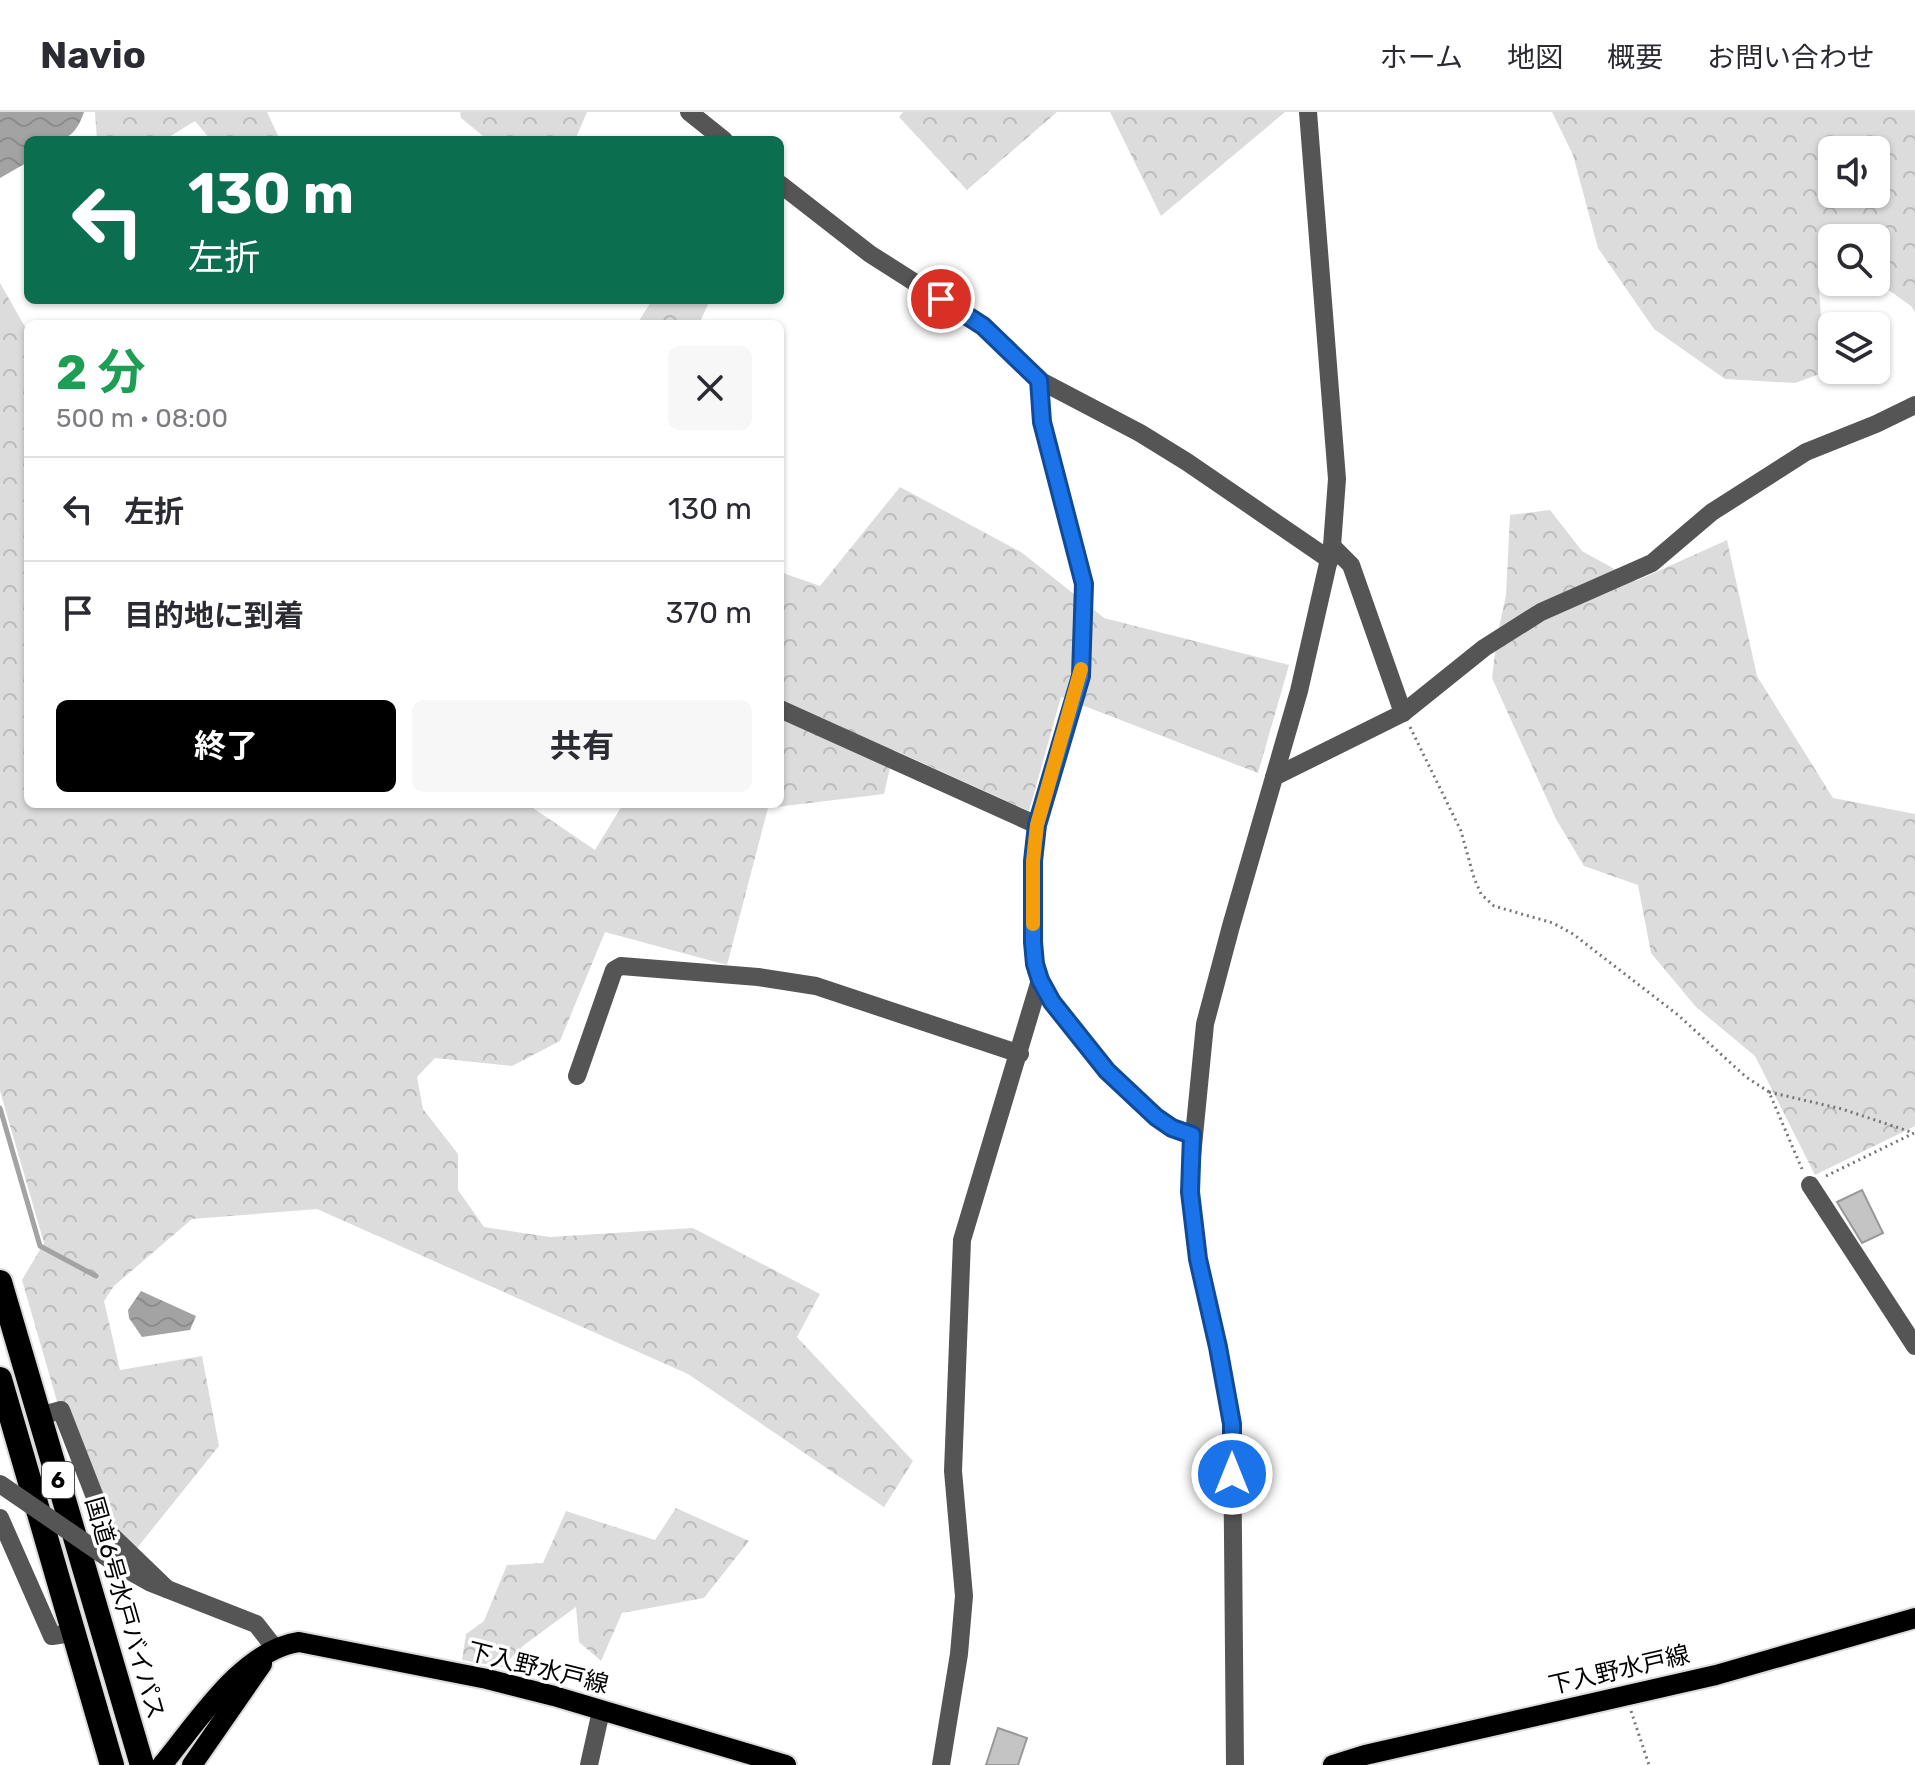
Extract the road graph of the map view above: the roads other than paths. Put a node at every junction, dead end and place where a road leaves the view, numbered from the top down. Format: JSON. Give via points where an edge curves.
{"nodes":[{"id":1,"x":689,"y":112,"type":"edge"},
{"id":2,"x":1308,"y":112,"type":"edge"},
{"id":3,"x":719,"y":136,"type":"edge"},
{"id":4,"x":784,"y":187,"type":"edge"},
{"id":5,"x":1039,"y":380,"type":"junction"},
{"id":6,"x":1915,"y":405,"type":"edge"},
{"id":7,"x":1331,"y":553,"type":"junction"},
{"id":8,"x":784,"y":711,"type":"edge"},
{"id":9,"x":1403,"y":713,"type":"junction"},
{"id":10,"x":1274,"y":777,"type":"junction"},
{"id":11,"x":1037,"y":825,"type":"junction"},
{"id":12,"x":1040,"y":980,"type":"junction"},
{"id":13,"x":1020,"y":1054,"type":"junction"},
{"id":14,"x":577,"y":1076,"type":"dead end"},
{"id":15,"x":1192,"y":1135,"type":"junction"},
{"id":16,"x":1810,"y":1185,"type":"road end"},
{"id":17,"x":0,"y":1282,"type":"edge"},
{"id":18,"x":1915,"y":1346,"type":"edge"},
{"id":19,"x":0,"y":1379,"type":"edge"},
{"id":20,"x":40,"y":1416,"type":"junction"},
{"id":21,"x":0,"y":1484,"type":"edge"},
{"id":22,"x":0,"y":1518,"type":"edge"},
{"id":23,"x":167,"y":1589,"type":"junction"},
{"id":24,"x":1915,"y":1618,"type":"edge"},
{"id":25,"x":72,"y":1633,"type":"junction"},
{"id":26,"x":274,"y":1647,"type":"junction"},
{"id":27,"x":601,"y":1711,"type":"junction"},
{"id":28,"x":112,"y":1765,"type":"edge"},
{"id":29,"x":142,"y":1765,"type":"edge"},
{"id":30,"x":162,"y":1765,"type":"edge"},
{"id":31,"x":192,"y":1765,"type":"edge"},
{"id":32,"x":589,"y":1765,"type":"edge"},
{"id":33,"x":786,"y":1765,"type":"edge"},
{"id":34,"x":941,"y":1765,"type":"edge"},
{"id":35,"x":1235,"y":1765,"type":"edge"},
{"id":36,"x":1333,"y":1765,"type":"edge"}],
"edges":[{"from":1,"to":3,"type":"street"},
{"from":2,"to":7,"type":"street","via":[[1337,479]]},
{"from":4,"to":5,"type":"street","via":[[870,254],[983,326]]},
{"from":5,"to":7,"type":"street","via":[[1140,433]]},
{"from":5,"to":11,"type":"street","via":[[1042,422],[1084,584],[1081,676]]},
{"from":6,"to":9,"type":"street","via":[[1806,452],[1712,512],[1652,563],[1541,612],[1484,648]]},
{"from":7,"to":9,"type":"street","via":[[1351,565]]},
{"from":7,"to":10,"type":"street"},
{"from":8,"to":11,"type":"street"},
{"from":9,"to":10,"type":"street"},
{"from":10,"to":15,"type":"street","via":[[1205,1024]]},
{"from":11,"to":12,"type":"street","via":[[1033,942]]},
{"from":12,"to":13,"type":"street"},
{"from":12,"to":15,"type":"street","via":[[1107,1071],[1156,1117]]},
{"from":13,"to":14,"type":"street","via":[[816,986],[621,966],[614,970]]},
{"from":13,"to":34,"type":"street","via":[[962,1240],[953,1471],[964,1596]]},
{"from":15,"to":35,"type":"street","via":[[1190,1192],[1198,1259],[1232,1424]]},
{"from":16,"to":18,"type":"street"},
{"from":17,"to":20,"type":"highway","name":"国道6号水戸バイパス","number":"6"},
{"from":19,"to":25,"type":"highway","number":"6"},
{"from":20,"to":23,"type":"street","via":[[61,1410],[109,1533]]},
{"from":20,"to":29,"type":"highway","name":"国道6号水戸バイパス","number":"6"},
{"from":21,"to":23,"type":"street","bridge":true,"via":[[115,1563]]},
{"from":22,"to":25,"type":"street","via":[[52,1636]]},
{"from":23,"to":26,"type":"street","via":[[256,1624]]},
{"from":24,"to":36,"type":"main road","name":"下入野水戸線","via":[[1716,1675]]},
{"from":25,"to":28,"type":"highway","number":"6"},
{"from":26,"to":27,"type":"main road","name":"下入野水戸線","via":[[314,1643],[487,1679]]},
{"from":26,"to":30,"type":"main road","via":[[232,1681]]},
{"from":26,"to":31,"type":"main road"},
{"from":27,"to":32,"type":"street"},
{"from":27,"to":33,"type":"main road","name":"下入野水戸線"}]}
